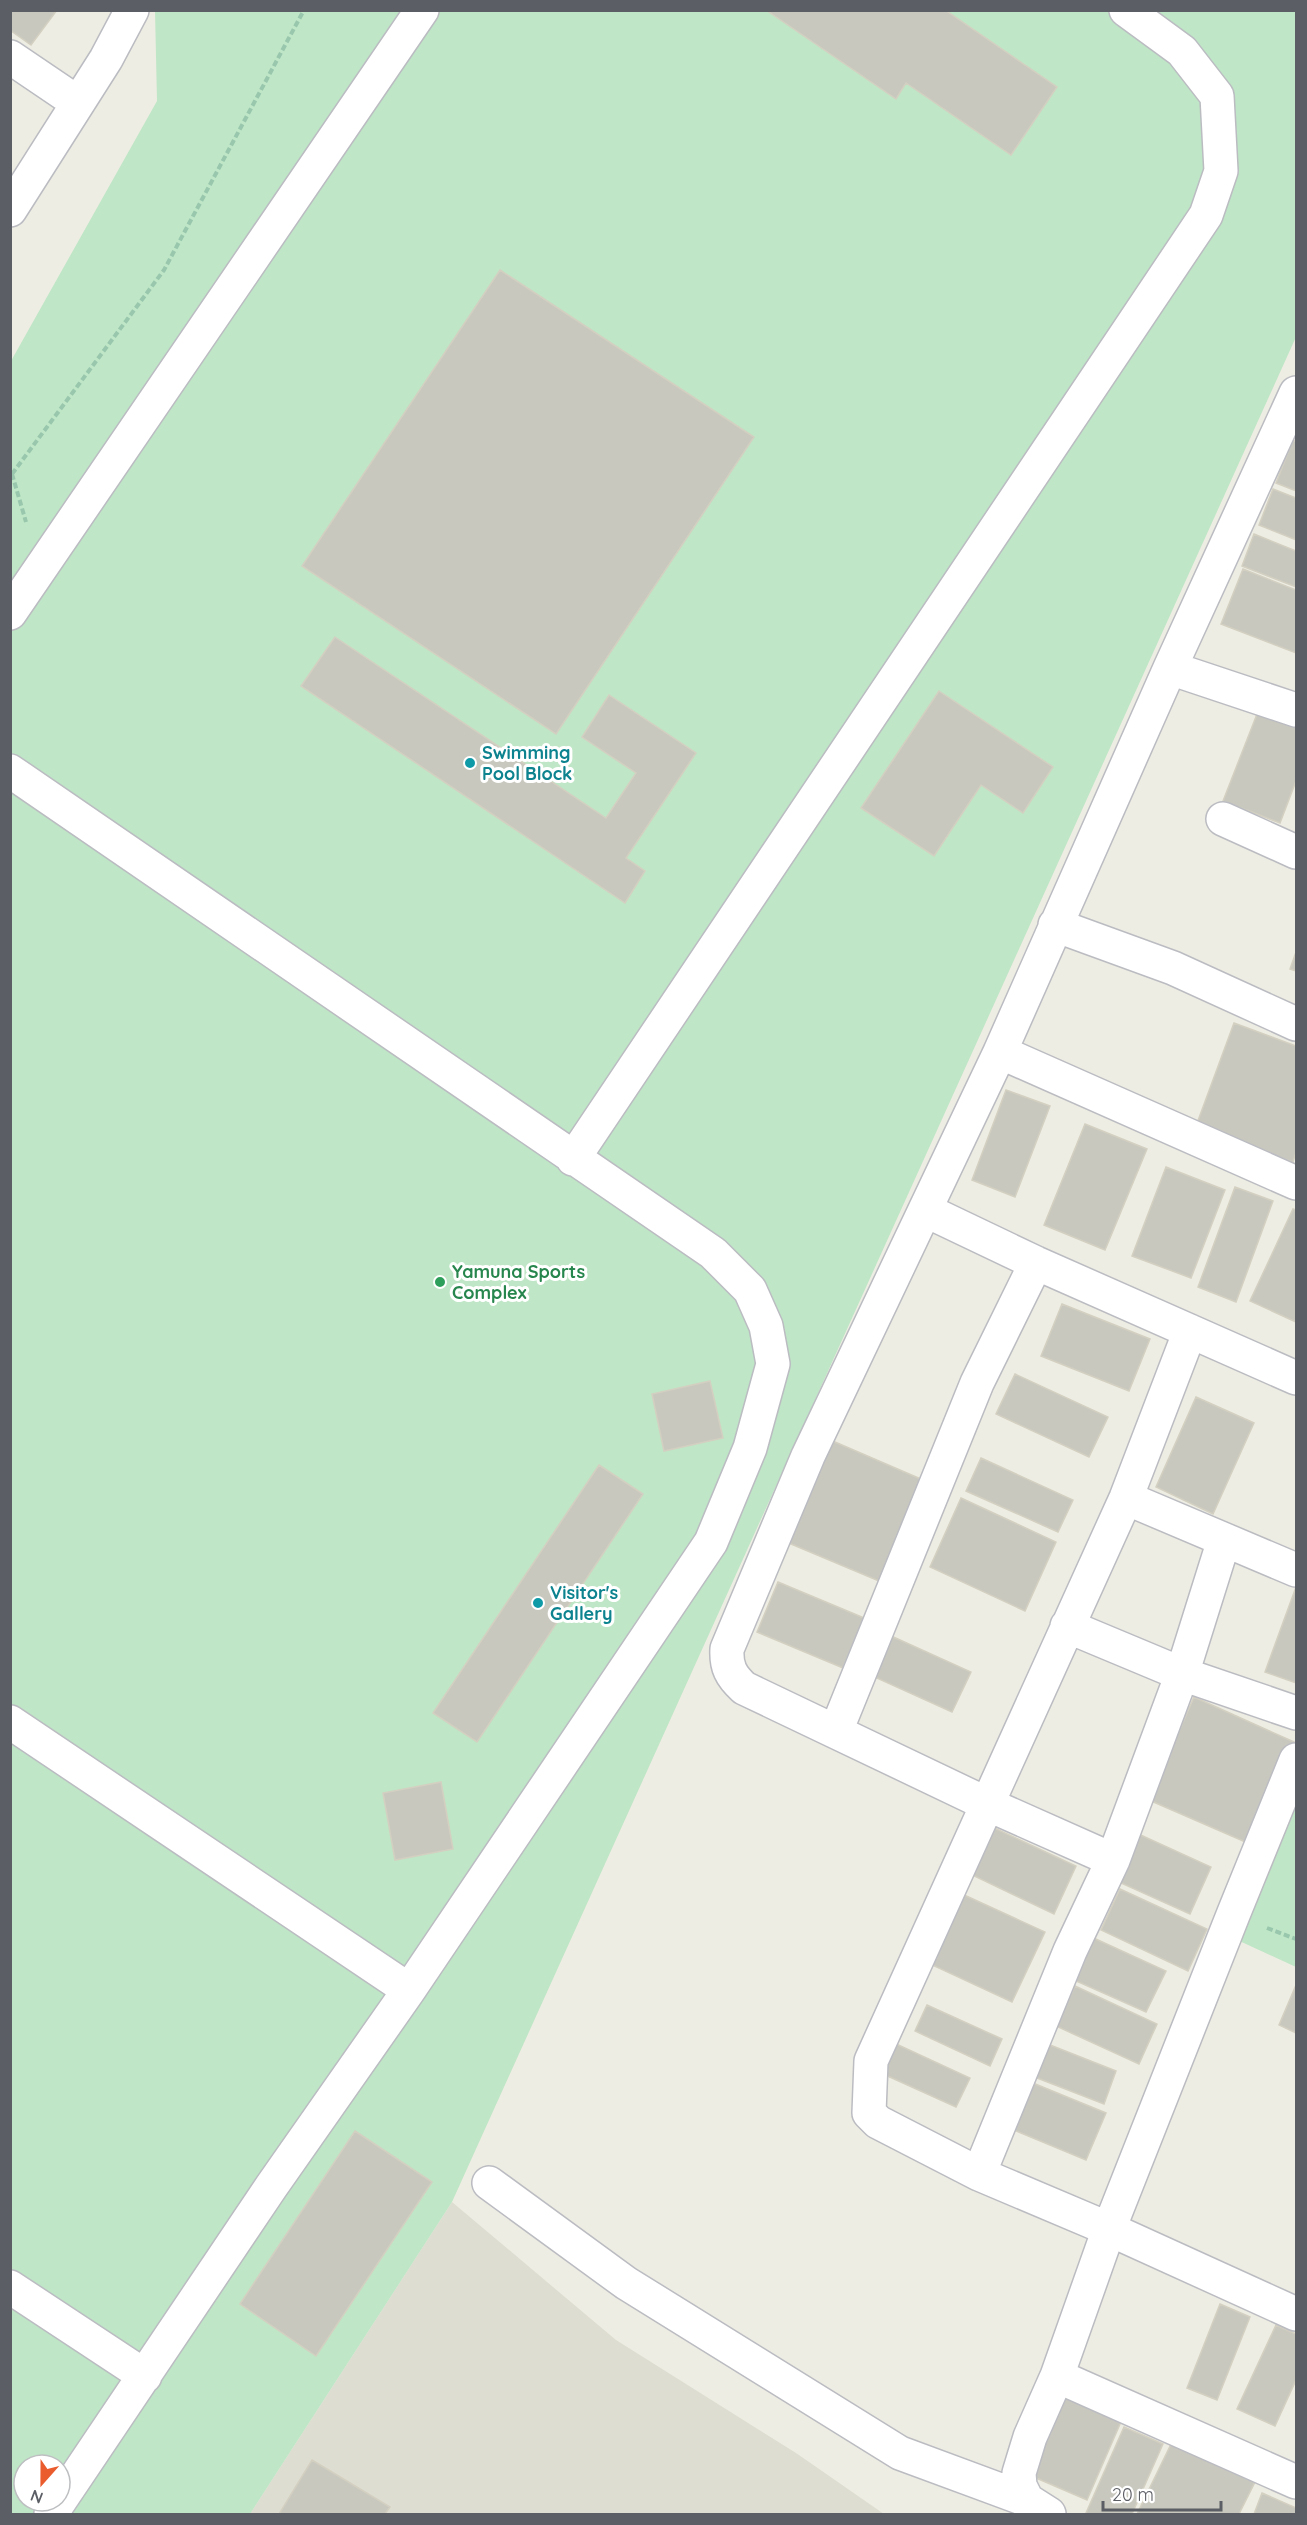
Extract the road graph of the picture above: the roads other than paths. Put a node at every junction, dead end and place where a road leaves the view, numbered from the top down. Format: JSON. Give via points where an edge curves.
{"nodes":[{"id":1,"x":132,"y":10,"type":"edge"},
{"id":2,"x":422,"y":10,"type":"edge"},
{"id":3,"x":1126,"y":10,"type":"edge"},
{"id":4,"x":10,"y":57,"type":"edge"},
{"id":5,"x":78,"y":103,"type":"junction"},
{"id":6,"x":10,"y":210,"type":"edge"},
{"id":7,"x":1296,"y":393,"type":"edge"},
{"id":8,"x":10,"y":613,"type":"edge"},
{"id":9,"x":1170,"y":668,"type":"junction"},
{"id":10,"x":1296,"y":710,"type":"edge"},
{"id":11,"x":10,"y":771,"type":"edge"},
{"id":12,"x":1223,"y":819,"type":"dead end"},
{"id":13,"x":1296,"y":852,"type":"edge"},
{"id":14,"x":1055,"y":925,"type":"junction"},
{"id":15,"x":1296,"y":1024,"type":"edge"},
{"id":16,"x":1000,"y":1052,"type":"junction"},
{"id":17,"x":573,"y":1159,"type":"junction"},
{"id":18,"x":1296,"y":1183,"type":"edge"},
{"id":19,"x":925,"y":1210,"type":"junction"},
{"id":20,"x":1036,"y":1263,"type":"junction"},
{"id":21,"x":1190,"y":1331,"type":"junction"},
{"id":22,"x":1296,"y":1378,"type":"edge"},
{"id":23,"x":1126,"y":1498,"type":"junction"},
{"id":24,"x":1224,"y":1540,"type":"junction"},
{"id":25,"x":1296,"y":1570,"type":"edge"},
{"id":26,"x":1067,"y":1626,"type":"junction"},
{"id":27,"x":1182,"y":1674,"type":"junction"},
{"id":28,"x":1296,"y":1713,"type":"edge"},
{"id":29,"x":10,"y":1722,"type":"edge"},
{"id":30,"x":836,"y":1731,"type":"junction"},
{"id":31,"x":1296,"y":1760,"type":"edge"},
{"id":32,"x":987,"y":1804,"type":"junction"},
{"id":33,"x":1113,"y":1860,"type":"junction"},
{"id":34,"x":409,"y":1990,"type":"junction"},
{"id":35,"x":979,"y":2174,"type":"junction"},
{"id":36,"x":489,"y":2183,"type":"dead end"},
{"id":37,"x":1109,"y":2229,"type":"junction"},
{"id":38,"x":10,"y":2287,"type":"edge"},
{"id":39,"x":1296,"y":2314,"type":"edge"},
{"id":40,"x":145,"y":2376,"type":"junction"},
{"id":41,"x":1057,"y":2376,"type":"junction"},
{"id":42,"x":1296,"y":2482,"type":"edge"},
{"id":43,"x":1038,"y":2507,"type":"edge"},
{"id":44,"x":51,"y":2514,"type":"edge"}],
"edges":[{"from":1,"to":5,"type":"street"},
{"from":2,"to":8,"type":"street"},
{"from":3,"to":17,"type":"street","via":[[1182,51],[1216,96],[1221,171],[1206,215]]},
{"from":4,"to":5,"type":"street"},
{"from":5,"to":6,"type":"street"},
{"from":7,"to":9,"type":"street"},
{"from":9,"to":10,"type":"street"},
{"from":9,"to":14,"type":"street"},
{"from":11,"to":17,"type":"street"},
{"from":12,"to":13,"type":"street"},
{"from":14,"to":15,"type":"street","via":[[1173,968]]},
{"from":14,"to":16,"type":"street"},
{"from":16,"to":18,"type":"street"},
{"from":16,"to":19,"type":"street"},
{"from":17,"to":34,"type":"street","via":[[713,1253],[750,1290],[766,1326],[773,1364],[750,1448],[711,1542]]},
{"from":19,"to":20,"type":"street"},
{"from":19,"to":30,"type":"street","via":[[808,1456],[727,1648],[726,1660],[732,1676],[744,1688]]},
{"from":20,"to":21,"type":"street"},
{"from":20,"to":30,"type":"street","via":[[977,1383]]},
{"from":21,"to":22,"type":"street"},
{"from":21,"to":23,"type":"street"},
{"from":23,"to":24,"type":"street"},
{"from":23,"to":26,"type":"street"},
{"from":24,"to":25,"type":"street"},
{"from":24,"to":27,"type":"street"},
{"from":26,"to":27,"type":"street"},
{"from":26,"to":32,"type":"street"},
{"from":27,"to":28,"type":"street"},
{"from":27,"to":33,"type":"street"},
{"from":29,"to":34,"type":"street"},
{"from":30,"to":32,"type":"street"},
{"from":31,"to":37,"type":"street"},
{"from":32,"to":33,"type":"street"},
{"from":32,"to":35,"type":"street","via":[[871,2061],[868,2080],[869,2113],[878,2122]]},
{"from":33,"to":35,"type":"street","via":[[1070,1951]]},
{"from":34,"to":40,"type":"street","via":[[270,2187]]},
{"from":35,"to":37,"type":"street"},
{"from":36,"to":43,"type":"street","via":[[626,2283],[900,2453]]},
{"from":37,"to":39,"type":"street"},
{"from":37,"to":41,"type":"street"},
{"from":38,"to":40,"type":"street"},
{"from":40,"to":44,"type":"street"},
{"from":41,"to":42,"type":"street"},
{"from":41,"to":43,"type":"street","via":[[1019,2473],[1020,2486]]}]}
